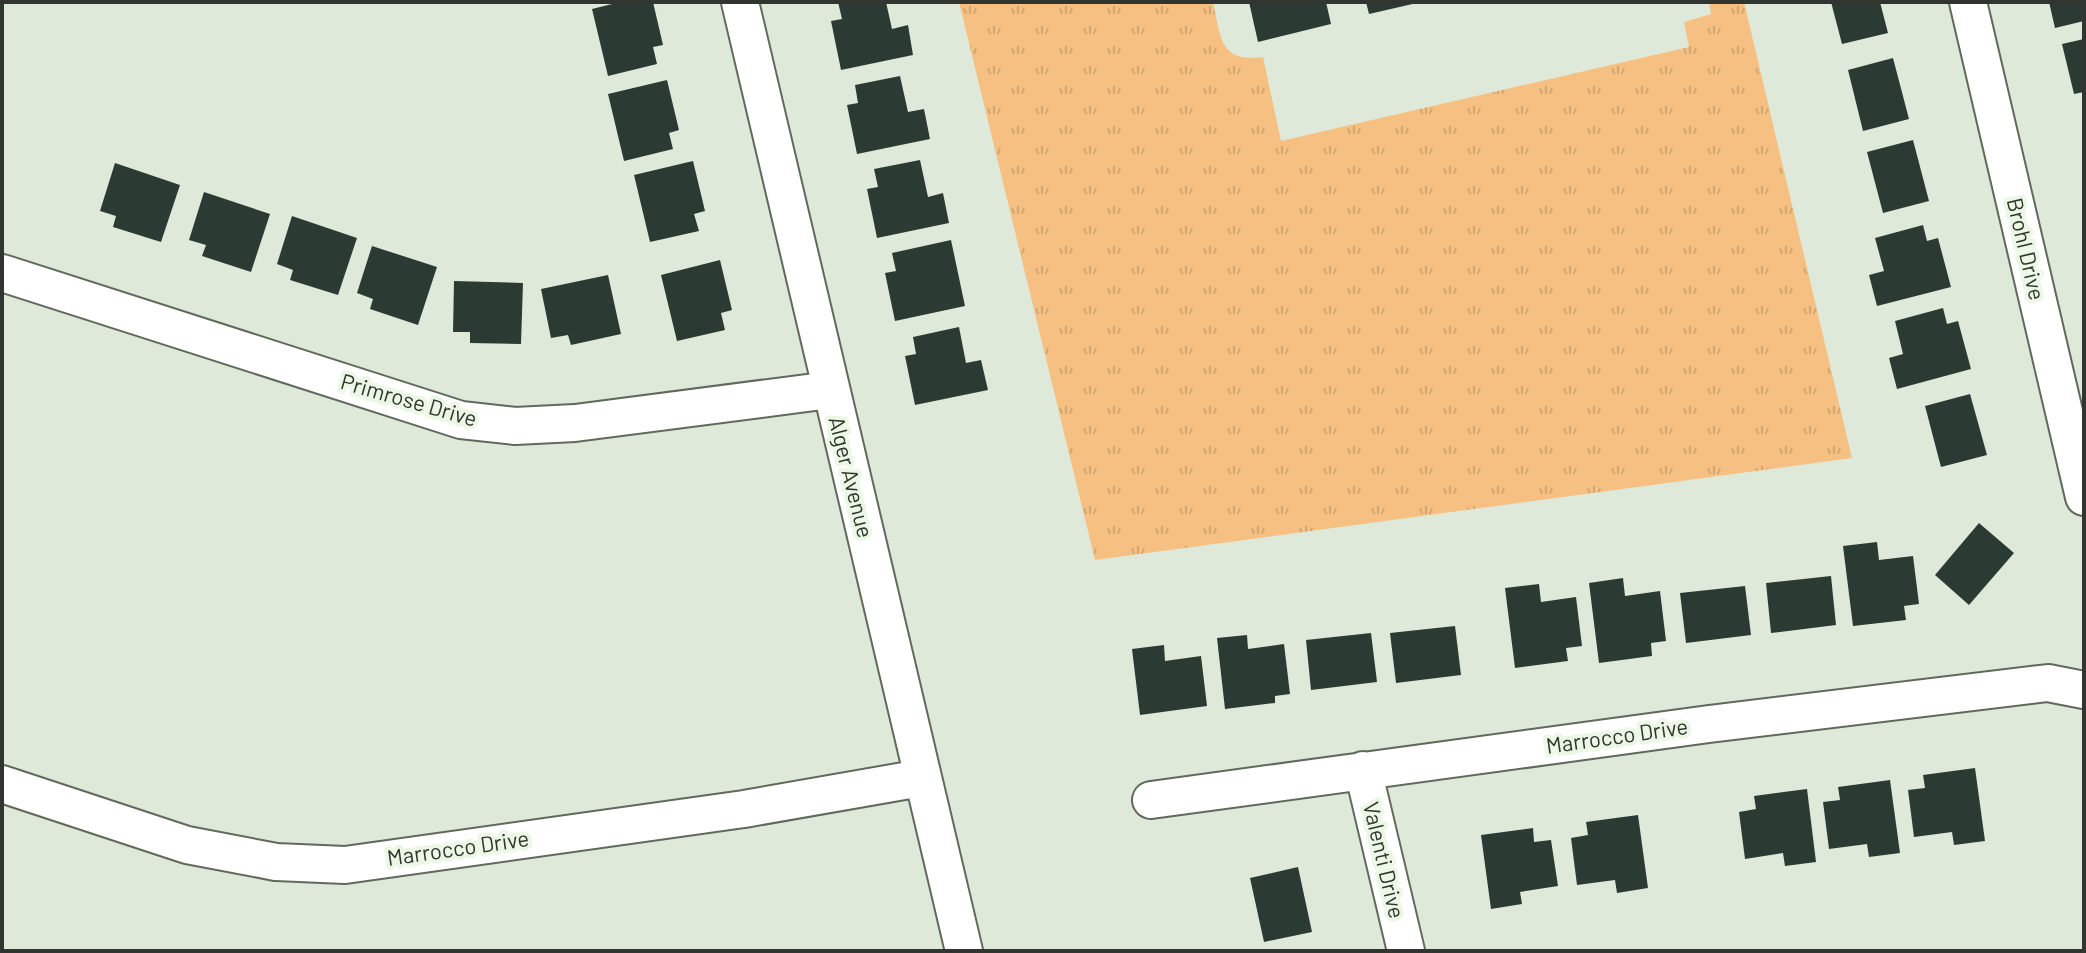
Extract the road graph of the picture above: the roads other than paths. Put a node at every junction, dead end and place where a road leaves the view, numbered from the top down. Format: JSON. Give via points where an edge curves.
{"nodes":[{"id":1,"x":740,"y":2,"type":"edge"},
{"id":2,"x":1968,"y":2,"type":"edge"},
{"id":3,"x":2,"y":273,"type":"edge"},
{"id":4,"x":830,"y":390,"type":"junction"},
{"id":5,"x":2084,"y":497,"type":"edge"},
{"id":6,"x":2084,"y":690,"type":"edge"},
{"id":7,"x":1363,"y":770,"type":"junction"},
{"id":8,"x":921,"y":778,"type":"junction"},
{"id":9,"x":2,"y":784,"type":"edge"},
{"id":10,"x":1151,"y":800,"type":"dead end"},
{"id":11,"x":964,"y":951,"type":"edge"},
{"id":12,"x":1406,"y":951,"type":"edge"}],
"edges":[{"from":1,"to":4,"type":"street","name":"Alger Avenue"},
{"from":2,"to":5,"type":"street","name":"Brohl Drive"},
{"from":3,"to":4,"type":"street","name":"Primrose Drive","via":[[461,420],[515,426],[575,423]]},
{"from":4,"to":8,"type":"street","name":"Alger Avenue"},
{"from":6,"to":7,"type":"street","name":"Marrocco Drive","via":[[2048,683]]},
{"from":7,"to":10,"type":"street","name":"Marrocco Drive"},
{"from":7,"to":12,"type":"street","name":"Valenti Drive"},
{"from":8,"to":9,"type":"street","name":"Marrocco Drive","via":[[744,809],[345,865],[276,862],[187,845]]},
{"from":8,"to":11,"type":"street","name":"Alger Avenue"}]}
